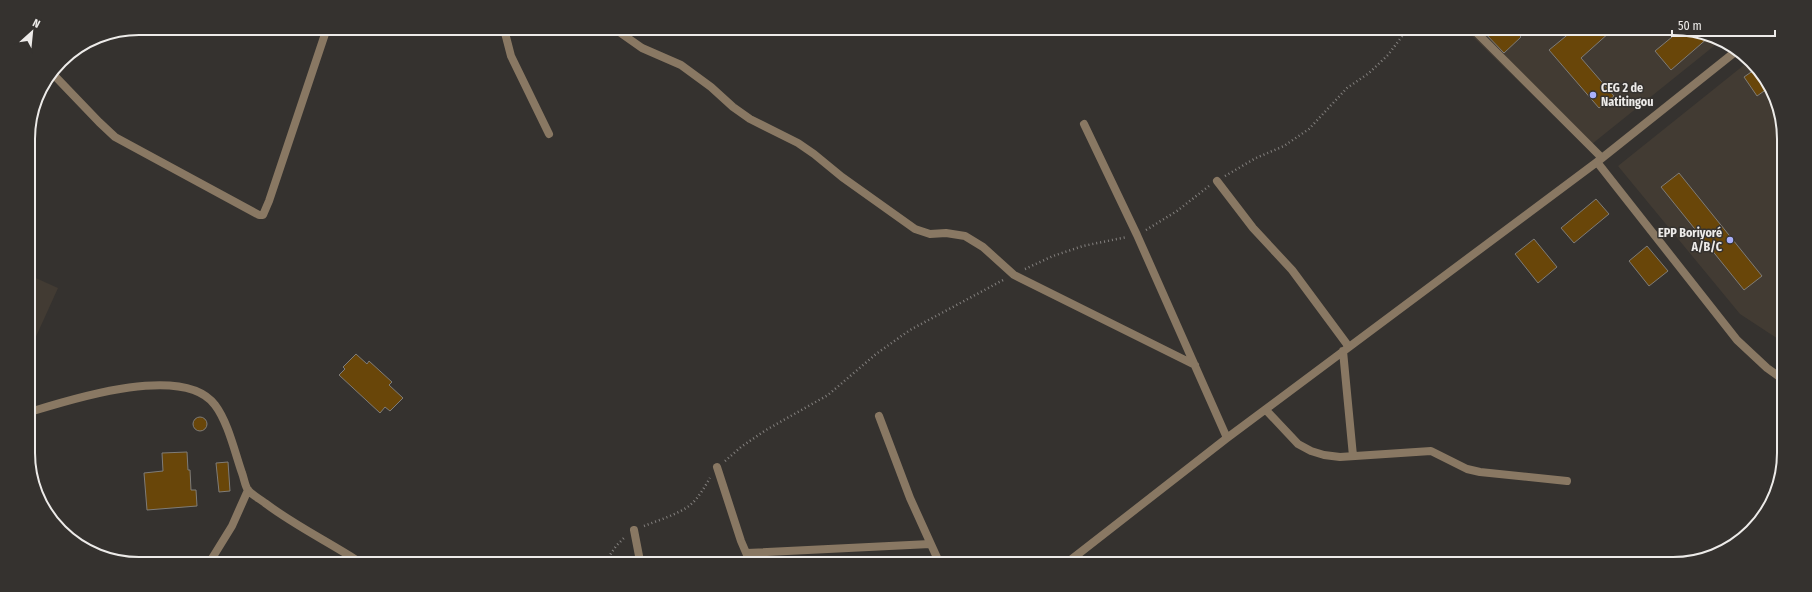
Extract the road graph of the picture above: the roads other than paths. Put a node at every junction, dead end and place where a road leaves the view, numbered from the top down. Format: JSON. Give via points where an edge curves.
{"nodes":[{"id":1,"x":325,"y":35,"type":"edge"},
{"id":2,"x":506,"y":35,"type":"edge"},
{"id":3,"x":624,"y":35,"type":"edge"},
{"id":4,"x":1479,"y":35,"type":"edge"},
{"id":5,"x":1732,"y":54,"type":"edge"},
{"id":6,"x":56,"y":77,"type":"edge"},
{"id":7,"x":1084,"y":124,"type":"dead end"},
{"id":8,"x":549,"y":134,"type":"dead end"},
{"id":9,"x":1600,"y":160,"type":"junction"},
{"id":10,"x":1217,"y":181,"type":"road end"},
{"id":11,"x":1346,"y":349,"type":"junction"},
{"id":12,"x":1195,"y":366,"type":"junction"},
{"id":13,"x":1777,"y":375,"type":"edge"},
{"id":14,"x":1266,"y":410,"type":"junction"},
{"id":15,"x":35,"y":411,"type":"edge"},
{"id":16,"x":879,"y":416,"type":"dead end"},
{"id":17,"x":1228,"y":438,"type":"junction"},
{"id":18,"x":1353,"y":456,"type":"junction"},
{"id":19,"x":717,"y":467,"type":"road end"},
{"id":20,"x":1567,"y":481,"type":"dead end"},
{"id":21,"x":248,"y":490,"type":"junction"},
{"id":22,"x":634,"y":530,"type":"road end"},
{"id":23,"x":930,"y":544,"type":"junction"},
{"id":24,"x":746,"y":553,"type":"junction"},
{"id":25,"x":213,"y":557,"type":"edge"},
{"id":26,"x":351,"y":557,"type":"edge"},
{"id":27,"x":639,"y":557,"type":"edge"},
{"id":28,"x":748,"y":557,"type":"edge"},
{"id":29,"x":936,"y":557,"type":"edge"},
{"id":30,"x":1074,"y":557,"type":"edge"}],
"edges":[{"from":1,"to":6,"type":"street","via":[[263,215],[115,137]]},
{"from":2,"to":8,"type":"street","via":[[511,56]]},
{"from":3,"to":12,"type":"street","via":[[642,48],[681,65],[750,119],[798,143],[915,230],[930,234],[965,236],[983,247],[1014,275]]},
{"from":4,"to":9,"type":"street"},
{"from":5,"to":9,"type":"street"},
{"from":7,"to":12,"type":"street"},
{"from":9,"to":11,"type":"street"},
{"from":9,"to":13,"type":"street","via":[[1737,340]]},
{"from":10,"to":11,"type":"street","via":[[1253,228],[1292,270]]},
{"from":11,"to":14,"type":"street"},
{"from":11,"to":18,"type":"street"},
{"from":12,"to":17,"type":"street"},
{"from":14,"to":17,"type":"street"},
{"from":14,"to":18,"type":"street","via":[[1298,444],[1311,451],[1324,455]]},
{"from":15,"to":21,"type":"street","via":[[127,388],[184,386],[202,394],[215,405]]},
{"from":16,"to":23,"type":"street"},
{"from":17,"to":30,"type":"street"},
{"from":18,"to":20,"type":"street","via":[[1431,451],[1467,469],[1480,472]]},
{"from":19,"to":24,"type":"street"},
{"from":21,"to":25,"type":"street","via":[[232,526]]},
{"from":21,"to":26,"type":"street","via":[[297,526]]},
{"from":22,"to":27,"type":"street"},
{"from":23,"to":24,"type":"street"},
{"from":23,"to":29,"type":"street"},
{"from":24,"to":28,"type":"street"}]}
